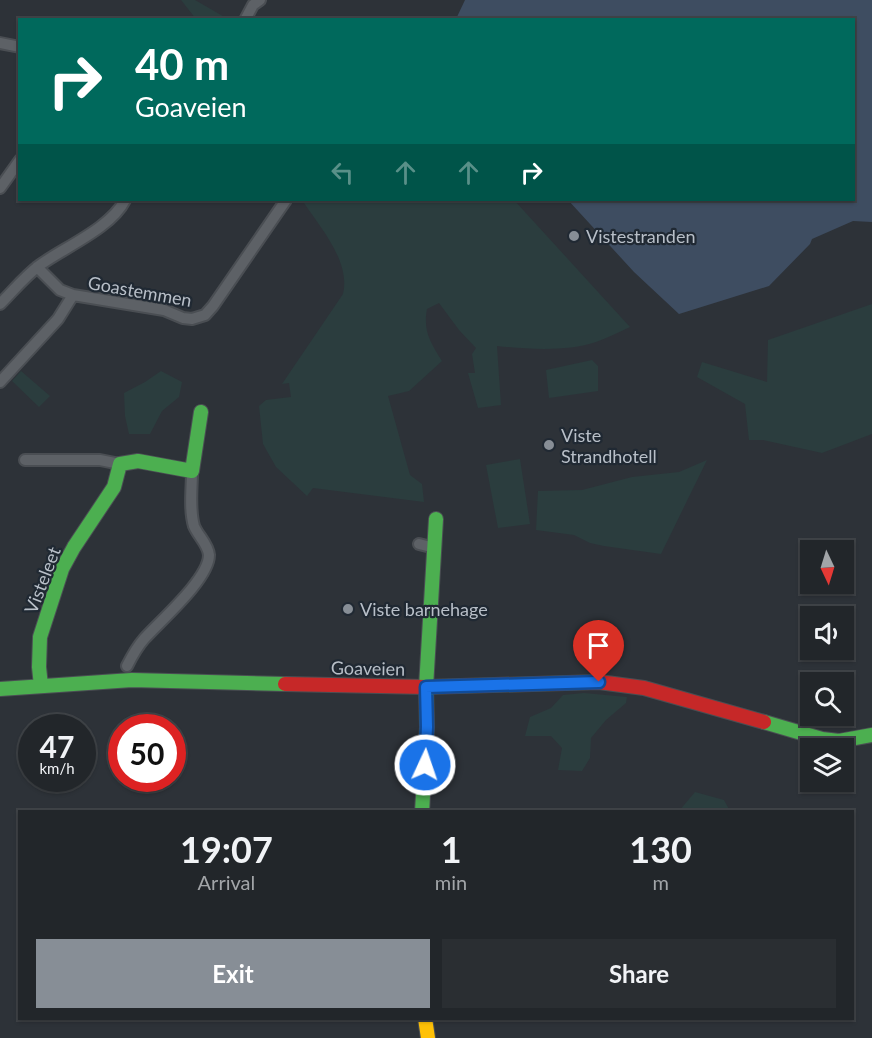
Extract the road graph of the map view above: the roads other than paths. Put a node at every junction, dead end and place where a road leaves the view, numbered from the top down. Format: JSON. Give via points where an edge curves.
{"nodes":[{"id":1,"x":260,"y":0,"type":"edge"},
{"id":2,"x":246,"y":18,"type":"edge"},
{"id":3,"x":0,"y":44,"type":"edge"},
{"id":4,"x":18,"y":47,"type":"edge"},
{"id":5,"x":18,"y":163,"type":"edge"},
{"id":6,"x":0,"y":188,"type":"edge"},
{"id":7,"x":124,"y":201,"type":"edge"},
{"id":8,"x":285,"y":201,"type":"edge"},
{"id":9,"x":37,"y":267,"type":"junction"},
{"id":10,"x":73,"y":295,"type":"junction"},
{"id":11,"x":0,"y":304,"type":"edge"},
{"id":12,"x":0,"y":382,"type":"edge"},
{"id":13,"x":201,"y":412,"type":"dead end"},
{"id":14,"x":25,"y":460,"type":"dead end"},
{"id":15,"x":120,"y":464,"type":"junction"},
{"id":16,"x":192,"y":471,"type":"junction"},
{"id":17,"x":436,"y":519,"type":"dead end"},
{"id":18,"x":419,"y":544,"type":"dead end"},
{"id":19,"x":435,"y":548,"type":"junction"},
{"id":20,"x":127,"y":666,"type":"dead end"},
{"id":21,"x":41,"y":686,"type":"junction"},
{"id":22,"x":426,"y":687,"type":"junction"},
{"id":23,"x":0,"y":689,"type":"edge"},
{"id":24,"x":872,"y":735,"type":"edge"},
{"id":25,"x":422,"y":810,"type":"edge"},
{"id":26,"x":425,"y":1020,"type":"edge"},
{"id":27,"x":428,"y":1038,"type":"edge"}],
"edges":[{"from":1,"to":2,"type":"street"},
{"from":3,"to":4,"type":"street"},
{"from":5,"to":6,"type":"street"},
{"from":7,"to":9,"type":"street","via":[[103,224]]},
{"from":8,"to":10,"type":"street","name":"Goastemmen","via":[[204,315],[192,320],[164,310]]},
{"from":9,"to":10,"type":"street","name":"Goastemmen","via":[[60,290]]},
{"from":9,"to":11,"type":"street"},
{"from":10,"to":12,"type":"street","name":"Goastemmen","via":[[58,319]]},
{"from":13,"to":16,"type":"street"},
{"from":14,"to":15,"type":"street","via":[[100,460]]},
{"from":15,"to":16,"type":"street","via":[[138,461]]},
{"from":15,"to":21,"type":"street","name":"Visteleet","via":[[114,487],[58,579],[40,637]]},
{"from":16,"to":20,"type":"street","via":[[192,513],[209,554],[207,564],[165,619],[143,640]]},
{"from":17,"to":19,"type":"street"},
{"from":18,"to":19,"type":"street"},
{"from":19,"to":22,"type":"street"},
{"from":21,"to":22,"type":"street","name":"Goaveien","via":[[132,680]]},
{"from":21,"to":23,"type":"street","name":"Goaveien"},
{"from":22,"to":24,"type":"street","name":"Goaveien","via":[[623,684],[822,739],[839,741]]},
{"from":22,"to":25,"type":"street"},
{"from":26,"to":27,"type":"street"}]}
